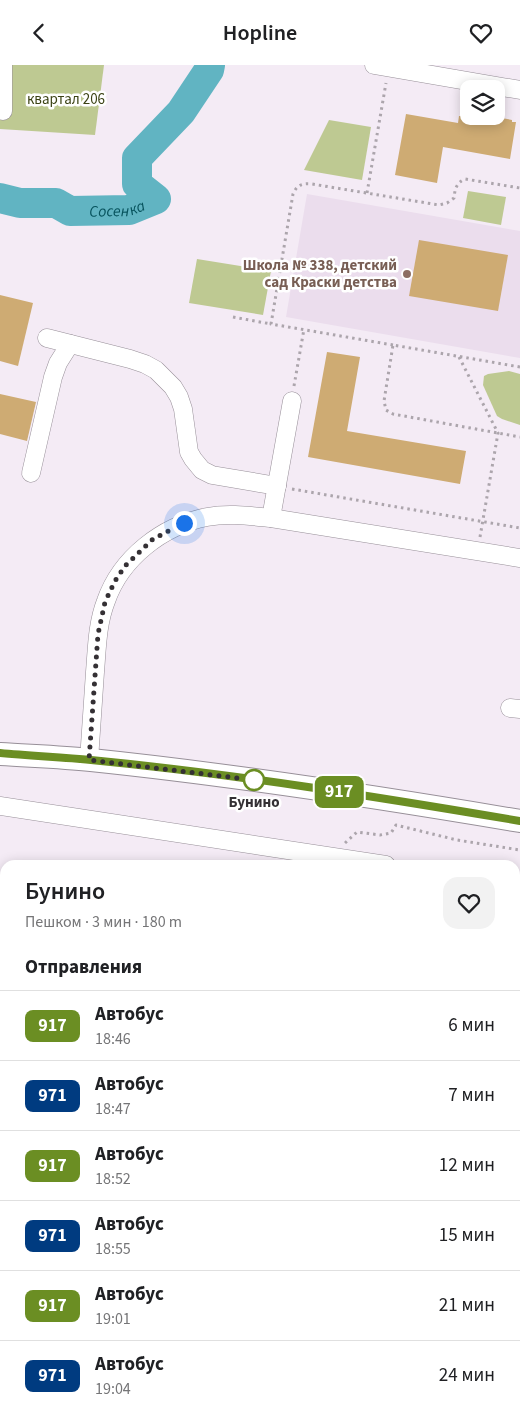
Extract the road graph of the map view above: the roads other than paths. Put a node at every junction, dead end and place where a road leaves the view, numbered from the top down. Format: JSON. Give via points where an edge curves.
{"nodes":[{"id":1,"x":3,"y":65,"type":"edge"},
{"id":2,"x":381,"y":66,"type":"edge"},
{"id":3,"x":520,"y":90,"type":"edge"},
{"id":4,"x":3,"y":111,"type":"dead end"},
{"id":5,"x":47,"y":338,"type":"dead end"},
{"id":6,"x":70,"y":344,"type":"junction"},
{"id":7,"x":292,"y":401,"type":"road end"},
{"id":8,"x":31,"y":473,"type":"dead end"},
{"id":9,"x":277,"y":487,"type":"junction"},
{"id":10,"x":271,"y":518,"type":"junction"},
{"id":11,"x":520,"y":557,"type":"edge"},
{"id":12,"x":0,"y":753,"type":"edge"},
{"id":13,"x":89,"y":760,"type":"junction"},
{"id":14,"x":0,"y":806,"type":"edge"},
{"id":15,"x":520,"y":821,"type":"edge"},
{"id":16,"x":354,"y":860,"type":"edge"}],
"edges":[{"from":1,"to":4,"type":"street"},
{"from":2,"to":3,"type":"street"},
{"from":5,"to":6,"type":"street"},
{"from":6,"to":8,"type":"street","via":[[53,377]]},
{"from":6,"to":9,"type":"street","via":[[145,363],[165,378],[179,397],[189,451],[202,470],[212,475]]},
{"from":7,"to":9,"type":"street"},
{"from":9,"to":10,"type":"street"},
{"from":10,"to":11,"type":"street"},
{"from":10,"to":13,"type":"street","via":[[223,515],[184,523],[153,539],[125,566],[105,602],[98,634]]},
{"from":12,"to":13,"type":"main road"},
{"from":13,"to":15,"type":"main road","via":[[166,768]]},
{"from":14,"to":16,"type":"street"}]}
